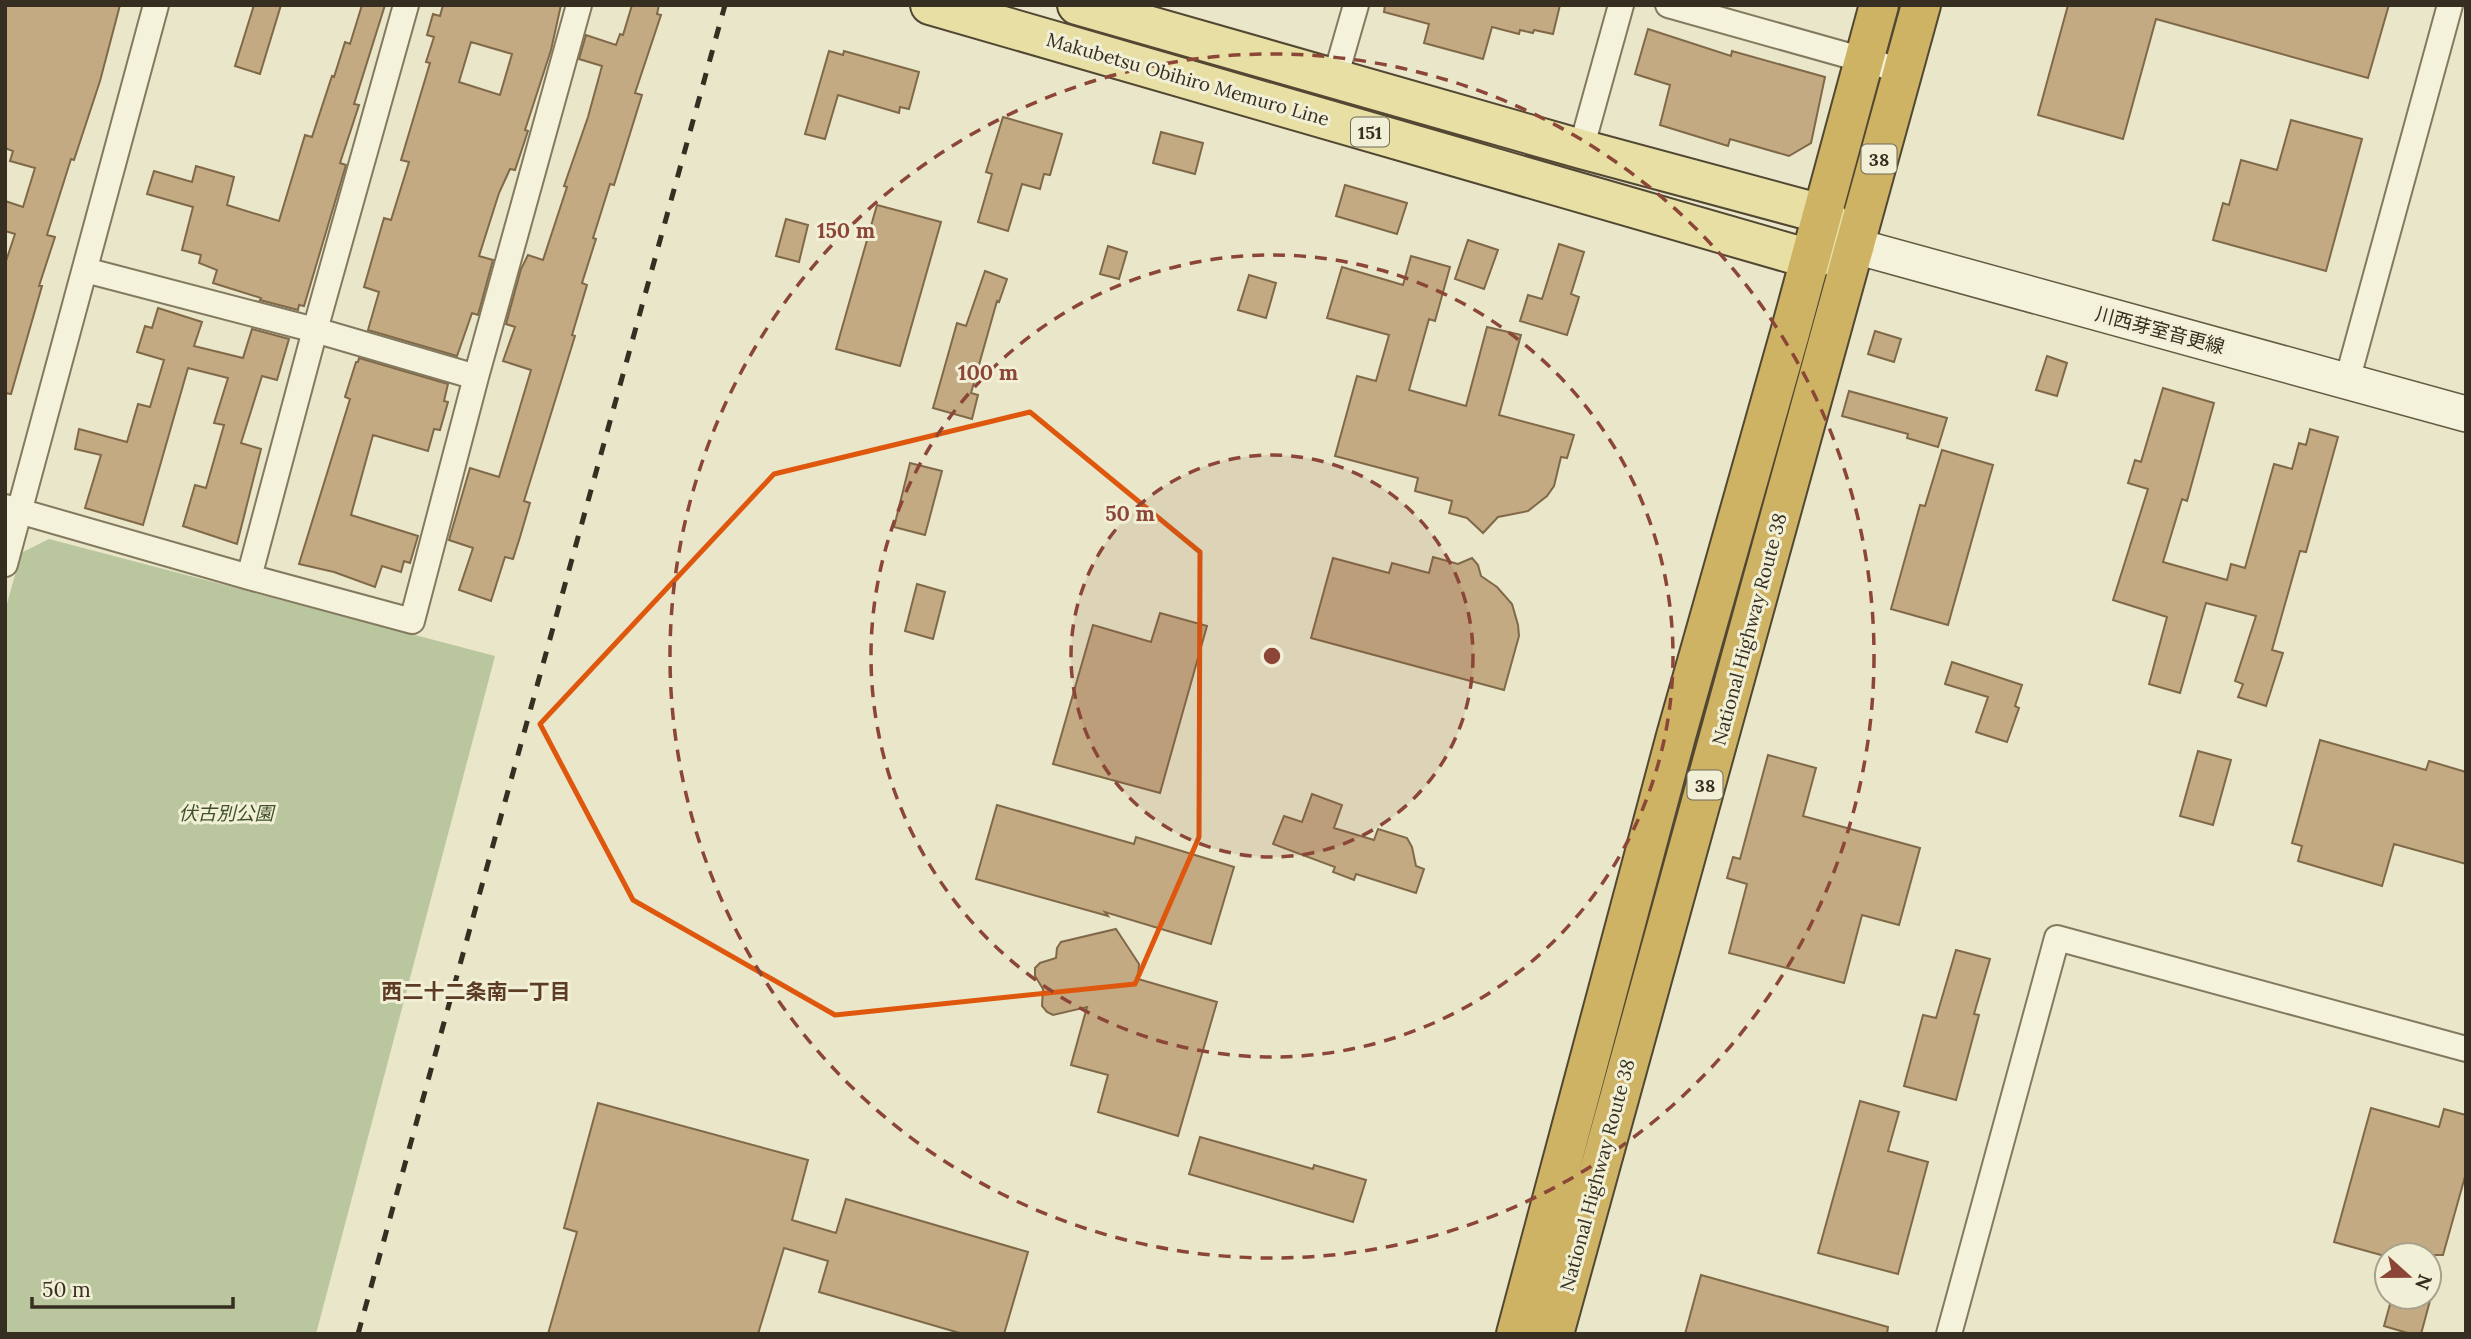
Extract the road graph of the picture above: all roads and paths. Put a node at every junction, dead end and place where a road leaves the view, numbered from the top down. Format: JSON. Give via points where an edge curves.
{"nodes":[{"id":1,"x":156,"y":5,"type":"edge"},
{"id":2,"x":406,"y":5,"type":"edge"},
{"id":3,"x":579,"y":5,"type":"edge"},
{"id":4,"x":930,"y":5,"type":"edge"},
{"id":5,"x":1077,"y":5,"type":"edge"},
{"id":6,"x":1356,"y":5,"type":"edge"},
{"id":7,"x":1620,"y":5,"type":"edge"},
{"id":8,"x":1668,"y":5,"type":"edge"},
{"id":9,"x":1879,"y":5,"type":"edge"},
{"id":10,"x":1921,"y":5,"type":"edge"},
{"id":11,"x":2450,"y":5,"type":"edge"},
{"id":12,"x":1864,"y":60,"type":"junction"},
{"id":13,"x":1903,"y":71,"type":"junction"},
{"id":14,"x":1335,"y":78,"type":"junction"},
{"id":15,"x":1581,"y":149,"type":"junction"},
{"id":16,"x":1822,"y":214,"type":"junction"},
{"id":17,"x":1855,"y":246,"type":"junction"},
{"id":18,"x":1810,"y":259,"type":"junction"},
{"id":19,"x":85,"y":270,"type":"junction"},
{"id":20,"x":315,"y":330,"type":"junction"},
{"id":21,"x":476,"y":377,"type":"junction"},
{"id":22,"x":2347,"y":382,"type":"junction"},
{"id":23,"x":2466,"y":414,"type":"edge"},
{"id":24,"x":12,"y":509,"type":"edge"},
{"id":25,"x":5,"y":564,"type":"edge"},
{"id":26,"x":249,"y":577,"type":"junction"},
{"id":27,"x":2466,"y":1049,"type":"edge"},
{"id":28,"x":1516,"y":1334,"type":"edge"},
{"id":29,"x":1553,"y":1334,"type":"edge"},
{"id":30,"x":1949,"y":1334,"type":"edge"}],
"edges":[{"from":1,"to":19,"type":"street"},
{"from":2,"to":20,"type":"street"},
{"from":3,"to":21,"type":"street"},
{"from":4,"to":18,"type":"main road","name":"Makubetsu Obihiro Memuro Line","number":"151"},
{"from":5,"to":14,"type":"main road","number":"151"},
{"from":6,"to":14,"type":"street"},
{"from":7,"to":15,"type":"street"},
{"from":8,"to":12,"type":"street"},
{"from":9,"to":12,"type":"highway","name":"National Highway Route 38","number":"38"},
{"from":10,"to":13,"type":"highway","name":"National Highway Route 38","number":"38"},
{"from":11,"to":22,"type":"street"},
{"from":12,"to":13,"type":"street"},
{"from":12,"to":16,"type":"highway","name":"National Highway Route 38","number":"38"},
{"from":13,"to":17,"type":"highway","name":"National Highway Route 38","number":"38"},
{"from":14,"to":15,"type":"main road","number":"151"},
{"from":15,"to":16,"type":"main road","number":"151"},
{"from":16,"to":17,"type":"main road","number":"151"},
{"from":16,"to":18,"type":"highway","name":"National Highway Route 38","number":"38"},
{"from":17,"to":18,"type":"main road"},
{"from":17,"to":22,"type":"main road","name":"川西芽室音更線"},
{"from":17,"to":29,"type":"highway","name":"National Highway Route 38","number":"38"},
{"from":18,"to":28,"type":"highway","name":"National Highway Route 38","number":"38"},
{"from":19,"to":20,"type":"street"},
{"from":19,"to":24,"type":"street"},
{"from":20,"to":21,"type":"street"},
{"from":20,"to":26,"type":"street"},
{"from":21,"to":26,"type":"street","via":[[412,621]]},
{"from":22,"to":23,"type":"main road","name":"川西芽室音更線"},
{"from":24,"to":25,"type":"street"},
{"from":24,"to":26,"type":"street"},
{"from":27,"to":30,"type":"street","via":[[2057,938]]}]}
